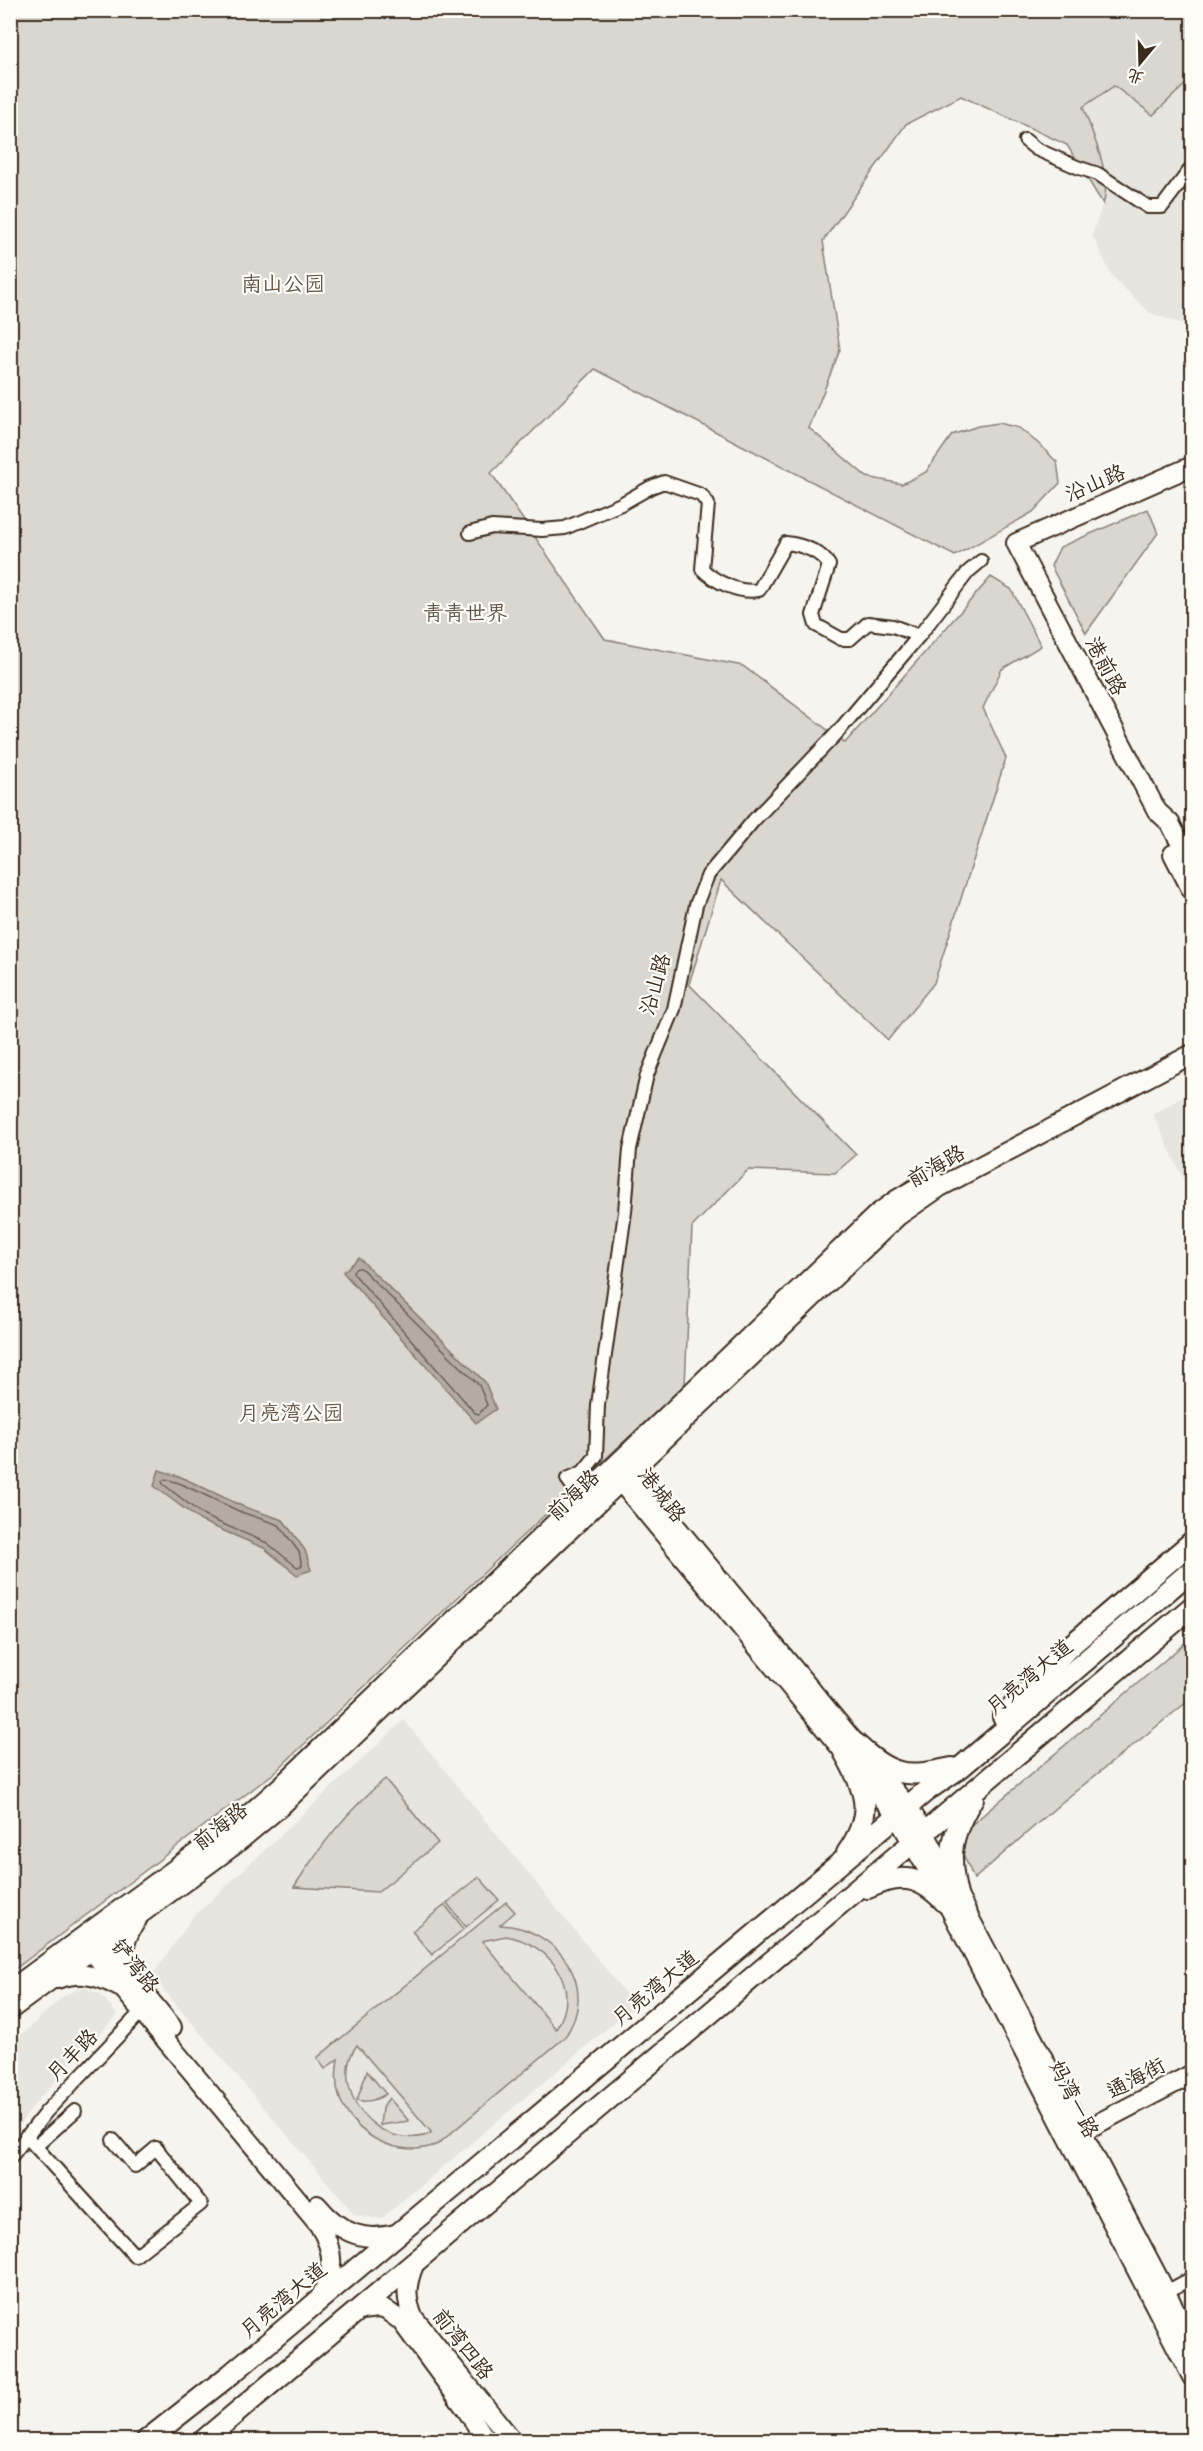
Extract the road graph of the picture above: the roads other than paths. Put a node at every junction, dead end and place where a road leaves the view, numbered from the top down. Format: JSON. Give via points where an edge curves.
{"nodes":[{"id":1,"x":1025,"y":141,"type":"dead end"},
{"id":2,"x":1192,"y":167,"type":"edge"},
{"id":3,"x":1192,"y":466,"type":"edge"},
{"id":4,"x":470,"y":533,"type":"dead end"},
{"id":5,"x":1016,"y":543,"type":"joint"},
{"id":6,"x":981,"y":561,"type":"dead end"},
{"id":7,"x":919,"y":636,"type":"junction"},
{"id":8,"x":1157,"y":811,"type":"junction"},
{"id":9,"x":1192,"y":866,"type":"edge"},
{"id":10,"x":1192,"y":891,"type":"edge"},
{"id":11,"x":1192,"y":1042,"type":"edge"},
{"id":12,"x":1192,"y":1054,"type":"edge"},
{"id":13,"x":622,"y":1472,"type":"junction"},
{"id":14,"x":581,"y":1498,"type":"junction"},
{"id":15,"x":1192,"y":1542,"type":"edge"},
{"id":16,"x":1192,"y":1570,"type":"edge"},
{"id":17,"x":1192,"y":1607,"type":"edge"},
{"id":18,"x":849,"y":1747,"type":"junction"},
{"id":19,"x":967,"y":1762,"type":"junction"},
{"id":20,"x":989,"y":1779,"type":"junction"},
{"id":21,"x":902,"y":1811,"type":"junction"},
{"id":22,"x":919,"y":1838,"type":"junction"},
{"id":23,"x":833,"y":1870,"type":"junction"},
{"id":24,"x":849,"y":1897,"type":"junction"},
{"id":25,"x":952,"y":1899,"type":"junction"},
{"id":26,"x":142,"y":1912,"type":"junction"},
{"id":27,"x":94,"y":1941,"type":"junction"},
{"id":28,"x":126,"y":1971,"type":"junction"},
{"id":29,"x":50,"y":1981,"type":"junction"},
{"id":30,"x":10,"y":1990,"type":"edge"},
{"id":31,"x":126,"y":1991,"type":"junction"},
{"id":32,"x":10,"y":2010,"type":"edge"},
{"id":33,"x":142,"y":2011,"type":"junction"},
{"id":34,"x":1192,"y":2074,"type":"edge"},
{"id":35,"x":75,"y":2111,"type":"dead end"},
{"id":36,"x":1076,"y":2135,"type":"junction"},
{"id":37,"x":26,"y":2136,"type":"junction"},
{"id":38,"x":113,"y":2140,"type":"dead end"},
{"id":39,"x":36,"y":2146,"type":"junction"},
{"id":40,"x":10,"y":2158,"type":"edge"},
{"id":41,"x":402,"y":2232,"type":"junction"},
{"id":42,"x":414,"y":2265,"type":"junction"},
{"id":43,"x":1192,"y":2278,"type":"edge"},
{"id":44,"x":1166,"y":2292,"type":"junction"},
{"id":45,"x":317,"y":2303,"type":"junction"},
{"id":46,"x":361,"y":2310,"type":"junction"},
{"id":47,"x":1192,"y":2342,"type":"edge"},
{"id":48,"x":1192,"y":2378,"type":"edge"},
{"id":49,"x":147,"y":2440,"type":"edge"},
{"id":50,"x":204,"y":2440,"type":"edge"},
{"id":51,"x":486,"y":2440,"type":"edge"},
{"id":52,"x":512,"y":2440,"type":"edge"}],
"edges":[{"from":1,"to":2,"type":"street","via":[[1098,174],[1148,207],[1161,207]]},
{"from":3,"to":5,"type":"street","name":"沿山路"},
{"from":4,"to":7,"type":"street","via":[[492,527],[565,528],[664,482],[701,495],[708,504],[702,569],[710,578],[748,592],[759,591],[786,543],[798,544],[824,557],[829,565],[813,615],[816,626],[841,639],[850,639],[868,623],[893,626]]},
{"from":5,"to":8,"type":"street","name":"港前路"},
{"from":6,"to":7,"type":"street","name":"沿山路","via":[[968,572]]},
{"from":7,"to":14,"type":"street","name":"沿山路","via":[[708,875],[696,905],[674,1010],[647,1075],[630,1149],[598,1405],[596,1456],[583,1472],[567,1479]]},
{"from":8,"to":9,"type":"street","name":"港前路","via":[[1170,823]]},
{"from":8,"to":10,"type":"street","name":"港前路","via":[[1160,829]]},
{"from":11,"to":13,"type":"street","name":"前海路","via":[[896,1200],[877,1214]]},
{"from":12,"to":13,"type":"street","name":"前海路","via":[[940,1187],[908,1208]]},
{"from":13,"to":14,"type":"street","name":"前海路"},
{"from":13,"to":18,"type":"street","name":"港城路"},
{"from":13,"to":26,"type":"street","name":"前海路","via":[[280,1807]]},
{"from":14,"to":27,"type":"street","name":"前海路","via":[[256,1808]]},
{"from":15,"to":19,"type":"main road","via":[[1069,1647],[984,1738]]},
{"from":16,"to":19,"type":"main road","name":"月亮湾大道"},
{"from":17,"to":20,"type":"main road"},
{"from":18,"to":19,"type":"main road","via":[[910,1775]]},
{"from":18,"to":21,"type":"street","name":"港城路"},
{"from":18,"to":23,"type":"main road","via":[[866,1805],[858,1834]]},
{"from":19,"to":21,"type":"main road","name":"月亮湾大道"},
{"from":20,"to":22,"type":"main road"},
{"from":20,"to":25,"type":"main road","via":[[964,1813],[952,1839]]},
{"from":21,"to":22,"type":"street","name":"港城路"},
{"from":21,"to":23,"type":"main road","name":"月亮湾大道"},
{"from":22,"to":24,"type":"main road"},
{"from":22,"to":25,"type":"street","name":"妈湾一路"},
{"from":23,"to":41,"type":"main road","name":"月亮湾大道"},
{"from":24,"to":25,"type":"main road","via":[[889,1879],[902,1878],[918,1880]]},
{"from":24,"to":42,"type":"main road"},
{"from":25,"to":36,"type":"street","name":"妈湾一路"},
{"from":26,"to":27,"type":"street","name":"前海路"},
{"from":26,"to":28,"type":"street","via":[[123,1948]]},
{"from":27,"to":28,"type":"street","name":"铲湾路"},
{"from":27,"to":29,"type":"street","name":"前海路"},
{"from":27,"to":30,"type":"street","name":"前海路"},
{"from":27,"to":31,"type":"street","name":"铲湾路"},
{"from":28,"to":41,"type":"street","name":"铲湾路","via":[[329,2220],[339,2228],[370,2238]]},
{"from":29,"to":31,"type":"street","via":[[82,1973]]},
{"from":29,"to":32,"type":"street","name":"前海路"},
{"from":31,"to":33,"type":"street","name":"铲湾路"},
{"from":33,"to":37,"type":"street","name":"月丰路"},
{"from":33,"to":45,"type":"street","name":"铲湾路","via":[[327,2238],[332,2265]]},
{"from":34,"to":36,"type":"street","name":"通海街"},
{"from":35,"to":39,"type":"street"},
{"from":36,"to":44,"type":"street","name":"妈湾一路"},
{"from":36,"to":48,"type":"street","name":"妈湾一路"},
{"from":37,"to":39,"type":"street"},
{"from":37,"to":40,"type":"street","name":"月丰路"},
{"from":38,"to":39,"type":"street","via":[[135,2166],[156,2148],[201,2204],[135,2256]]},
{"from":41,"to":45,"type":"main road","name":"月亮湾大道"},
{"from":42,"to":46,"type":"main road"},
{"from":42,"to":52,"type":"street","name":"前湾四路","via":[[406,2295],[413,2317]]},
{"from":43,"to":44,"type":"street"},
{"from":44,"to":47,"type":"street","name":"妈湾一路"},
{"from":45,"to":49,"type":"main road","name":"月亮湾大道"},
{"from":46,"to":50,"type":"main road"},
{"from":46,"to":51,"type":"street","name":"前湾四路","via":[[386,2310],[401,2322]]}]}
